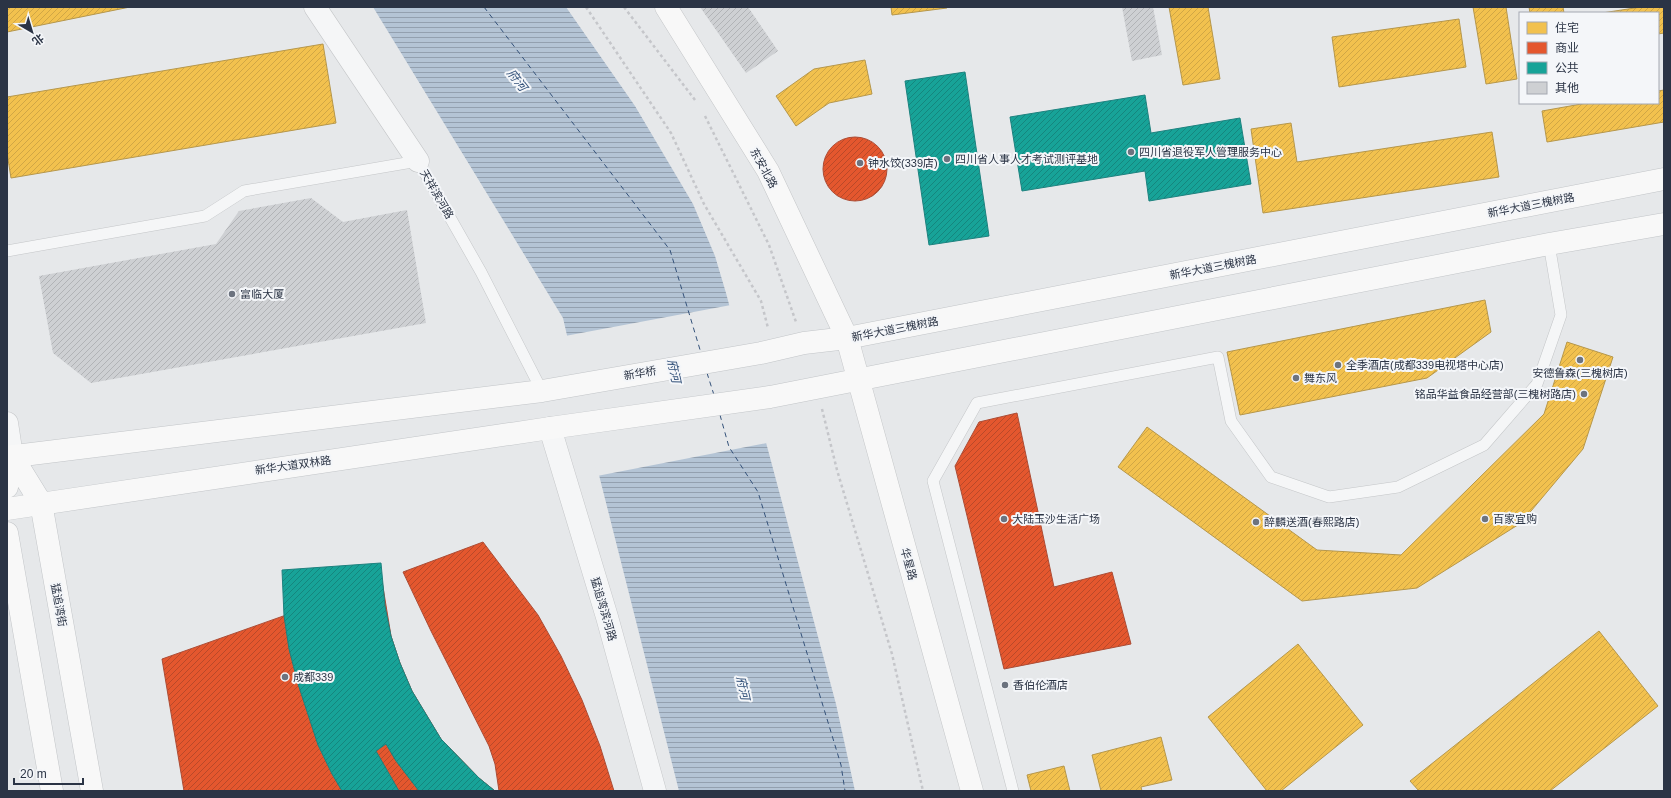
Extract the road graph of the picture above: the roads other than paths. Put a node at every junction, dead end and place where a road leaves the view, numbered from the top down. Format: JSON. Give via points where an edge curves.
{"nodes":[{"id":1,"x":315,"y":7,"type":"edge"},
{"id":2,"x":666,"y":7,"type":"edge"},
{"id":3,"x":418,"y":161,"type":"junction"},
{"id":4,"x":1664,"y":179,"type":"edge"},
{"id":5,"x":1664,"y":224,"type":"edge"},
{"id":6,"x":1550,"y":244,"type":"junction"},
{"id":7,"x":7,"y":251,"type":"edge"},
{"id":8,"x":847,"y":338,"type":"junction"},
{"id":9,"x":767,"y":352,"type":"joint"},
{"id":10,"x":859,"y":381,"type":"junction"},
{"id":11,"x":542,"y":391,"type":"junction"},
{"id":12,"x":7,"y":423,"type":"edge"},
{"id":13,"x":550,"y":428,"type":"junction"},
{"id":14,"x":10,"y":457,"type":"edge"},
{"id":15,"x":7,"y":486,"type":"edge"},
{"id":16,"x":41,"y":503,"type":"junction"},
{"id":17,"x":7,"y":508,"type":"edge"},
{"id":18,"x":7,"y":533,"type":"edge"},
{"id":19,"x":52,"y":791,"type":"edge"},
{"id":20,"x":92,"y":791,"type":"edge"},
{"id":21,"x":655,"y":791,"type":"edge"},
{"id":22,"x":972,"y":791,"type":"edge"},
{"id":23,"x":1013,"y":791,"type":"edge"}],
"edges":[{"from":1,"to":3,"type":"street","name":"天祥滨河路"},
{"from":2,"to":8,"type":"main road","name":"东安北路","via":[[768,172]]},
{"from":3,"to":7,"type":"lane","via":[[244,191],[205,216]]},
{"from":3,"to":11,"type":"lane","name":"天祥滨河路","via":[[481,272]]},
{"from":4,"to":8,"type":"main road","name":"新华大道三槐树路"},
{"from":5,"to":6,"type":"main road"},
{"from":6,"to":10,"type":"main road"},
{"from":6,"to":23,"type":"lane","via":[[1561,315],[1537,384],[1484,445],[1398,487],[1329,498],[1271,477],[1231,422],[1218,357],[977,403],[933,481]]},
{"from":8,"to":9,"type":"main road","name":"新华大道三槐树路","via":[[804,343]]},
{"from":8,"to":10,"type":"main road","name":"华星路"},
{"from":9,"to":11,"type":"main road","name":"新华桥"},
{"from":10,"to":13,"type":"main road","name":"新华大道双林路","via":[[770,397]]},
{"from":10,"to":22,"type":"main road","name":"华星路"},
{"from":11,"to":14,"type":"main road"},
{"from":12,"to":14,"type":"street"},
{"from":13,"to":16,"type":"main road","name":"新华大道双林路"},
{"from":13,"to":21,"type":"street","name":"猛追湾滨河路","via":[[607,617]]},
{"from":14,"to":15,"type":"main road"},
{"from":14,"to":16,"type":"main road","name":"猛追湾街"},
{"from":16,"to":17,"type":"main road","name":"新华大道双林路"},
{"from":16,"to":20,"type":"main road","name":"猛追湾街"},
{"from":18,"to":19,"type":"main road"}]}
